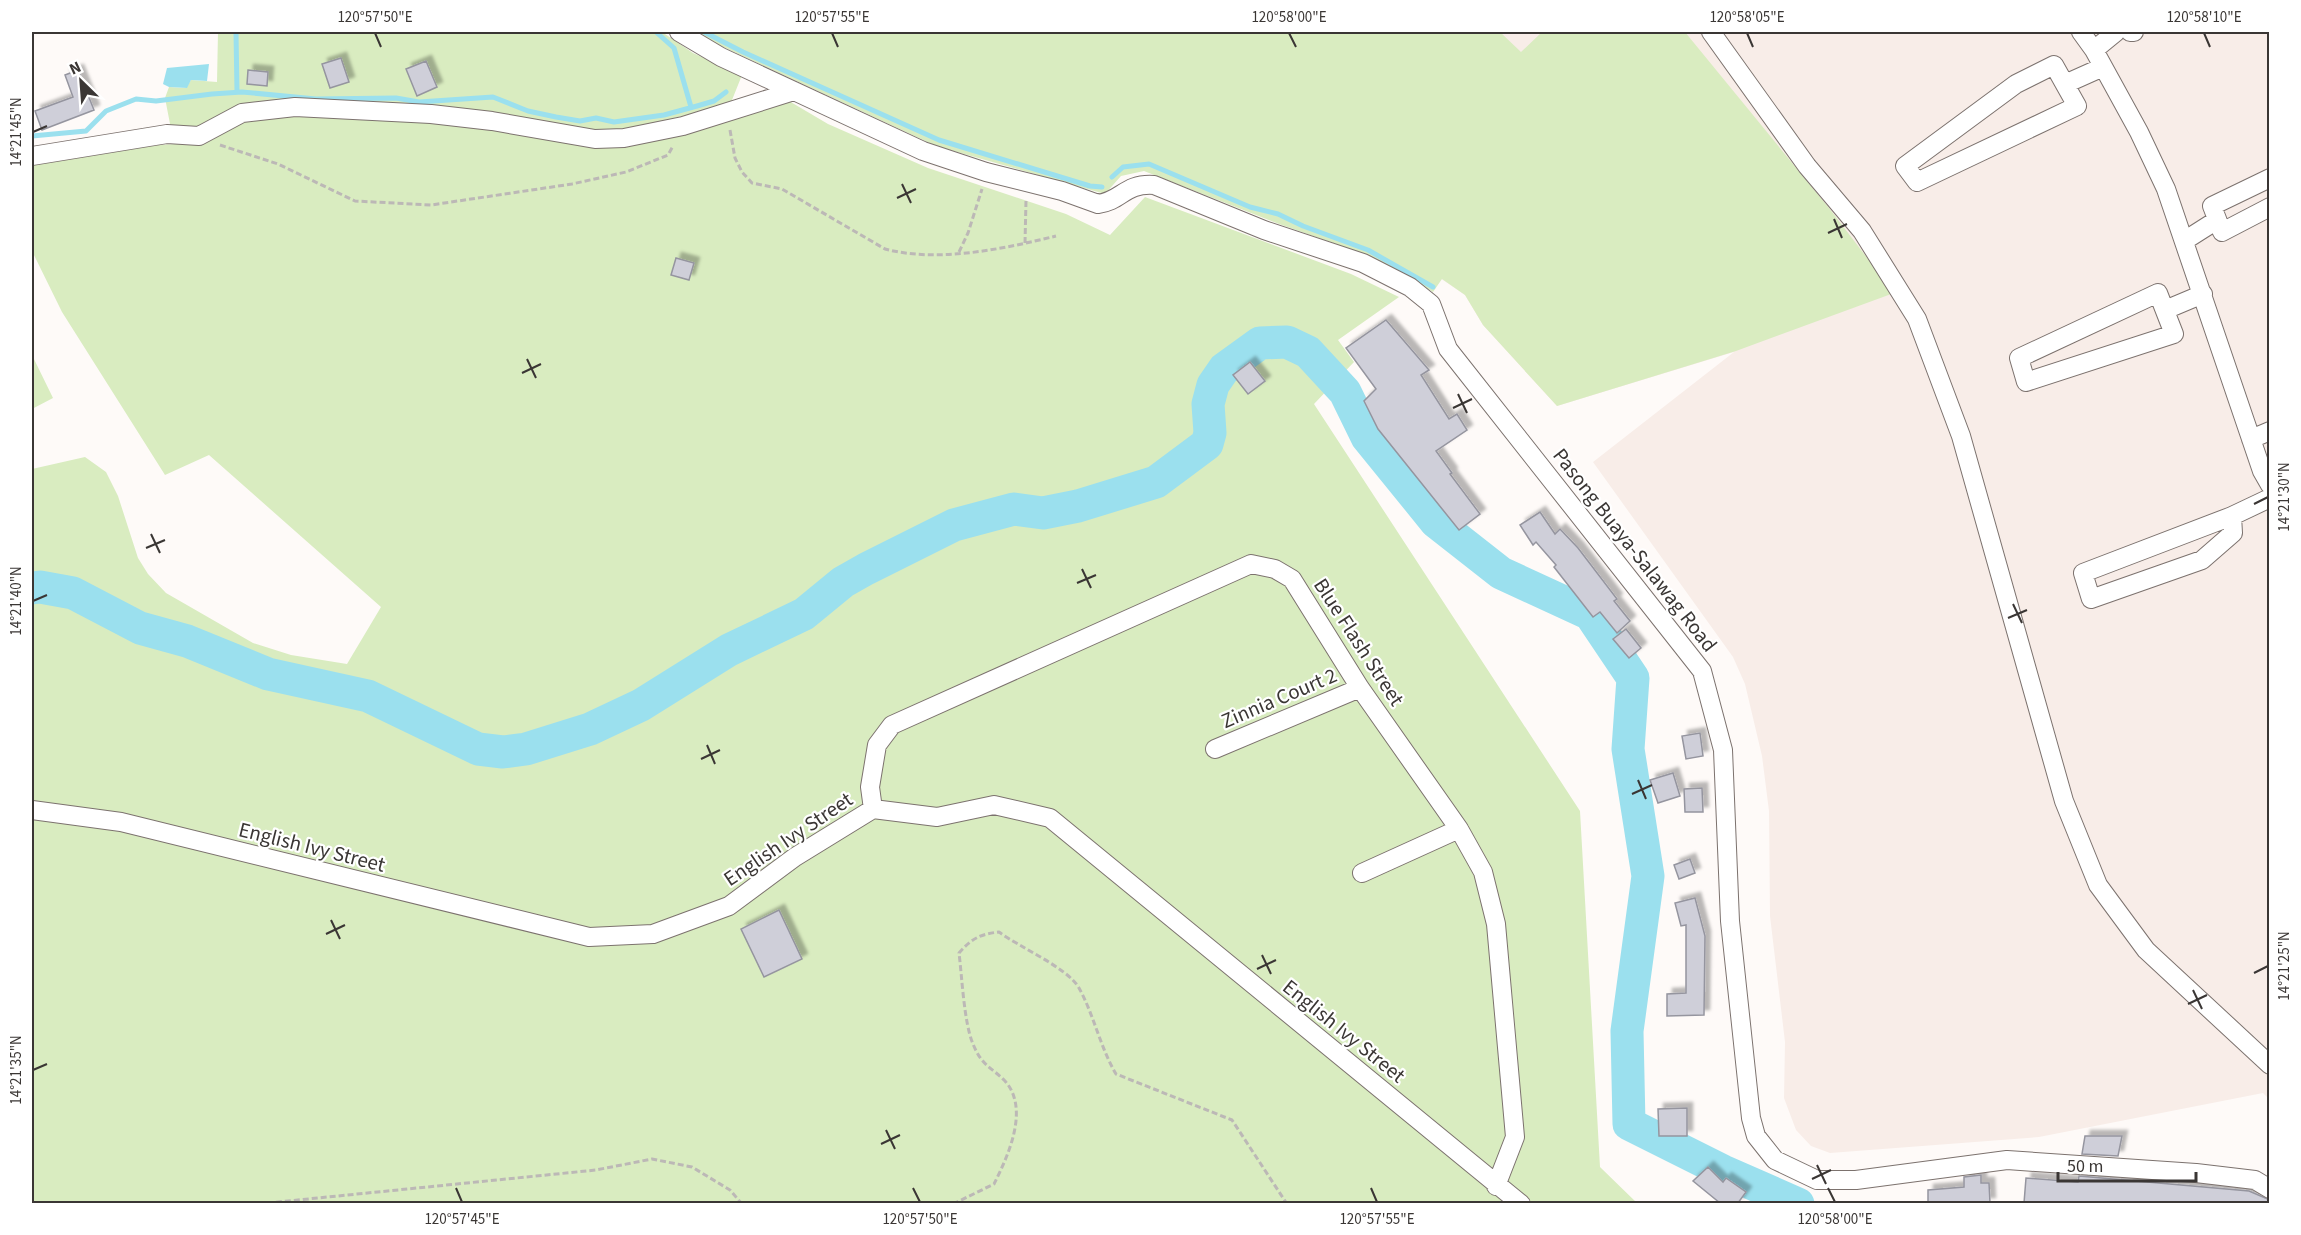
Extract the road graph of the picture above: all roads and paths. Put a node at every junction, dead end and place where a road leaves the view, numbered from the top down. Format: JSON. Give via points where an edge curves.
{"nodes":[{"id":1,"x":679,"y":32,"type":"edge"},
{"id":2,"x":1711,"y":32,"type":"edge"},
{"id":3,"x":2081,"y":32,"type":"edge"},
{"id":4,"x":2116,"y":32,"type":"edge"},
{"id":5,"x":2094,"y":50,"type":"junction"},
{"id":6,"x":2103,"y":67,"type":"junction"},
{"id":7,"x":2065,"y":84,"type":"junction"},
{"id":8,"x":794,"y":92,"type":"junction"},
{"id":9,"x":717,"y":116,"type":"junction"},
{"id":10,"x":683,"y":126,"type":"junction"},
{"id":11,"x":199,"y":136,"type":"junction"},
{"id":12,"x":32,"y":156,"type":"edge"},
{"id":13,"x":986,"y":172,"type":"junction"},
{"id":14,"x":2270,"y":178,"type":"edge"},
{"id":15,"x":1028,"y":184,"type":"junction"},
{"id":16,"x":2270,"y":207,"type":"edge"},
{"id":17,"x":2217,"y":220,"type":"junction"},
{"id":18,"x":1056,"y":236,"type":"dead end"},
{"id":19,"x":2184,"y":241,"type":"junction"},
{"id":20,"x":1025,"y":243,"type":"junction"},
{"id":21,"x":959,"y":252,"type":"junction"},
{"id":22,"x":2203,"y":294,"type":"junction"},
{"id":23,"x":2165,"y":310,"type":"junction"},
{"id":24,"x":2270,"y":431,"type":"edge"},
{"id":25,"x":2251,"y":439,"type":"junction"},
{"id":26,"x":2270,"y":485,"type":"edge"},
{"id":27,"x":2270,"y":498,"type":"edge"},
{"id":28,"x":2232,"y":516,"type":"junction"},
{"id":29,"x":1360,"y":688,"type":"junction"},
{"id":30,"x":1215,"y":749,"type":"dead end"},
{"id":31,"x":873,"y":808,"type":"junction"},
{"id":32,"x":32,"y":810,"type":"edge"},
{"id":33,"x":1459,"y":829,"type":"junction"},
{"id":34,"x":1362,"y":873,"type":"dead end"},
{"id":35,"x":2270,"y":1065,"type":"edge"},
{"id":36,"x":1496,"y":1186,"type":"junction"},
{"id":37,"x":2270,"y":1189,"type":"edge"},
{"id":38,"x":258,"y":1203,"type":"edge"},
{"id":39,"x":742,"y":1203,"type":"edge"},
{"id":40,"x":953,"y":1203,"type":"edge"},
{"id":41,"x":1287,"y":1203,"type":"edge"},
{"id":42,"x":1521,"y":1203,"type":"edge"}],
"edges":[{"from":1,"to":8,"type":"street","name":"Pasong Buaya-Salawag Road"},
{"from":2,"to":35,"type":"street","via":[[1807,166],[1862,231],[1917,319],[1961,436],[2064,801],[2098,885],[2146,950]]},
{"from":3,"to":5,"type":"street"},
{"from":4,"to":5,"type":"street"},
{"from":5,"to":6,"type":"street"},
{"from":6,"to":7,"type":"street"},
{"from":6,"to":19,"type":"street","via":[[2166,189]]},
{"from":7,"to":7,"type":"street","via":[[2054,65],[2016,84],[1905,166],[1917,182],[2077,106]]},
{"from":8,"to":9,"type":"street"},
{"from":8,"to":13,"type":"street","name":"Pasong Buaya-Salawag Road","via":[[923,151]]},
{"from":9,"to":10,"type":"street"},
{"from":9,"to":21,"type":"path","via":[[731,131],[735,158],[752,183],[782,189],[885,249],[900,253]]},
{"from":10,"to":11,"type":"street","via":[[624,138],[596,139],[441,115],[295,107],[242,113]]},
{"from":10,"to":11,"type":"path","via":[[668,155],[626,172],[430,205],[355,201],[278,164]]},
{"from":11,"to":12,"type":"street","via":[[167,134]]},
{"from":13,"to":15,"type":"street","name":"Pasong Buaya-Salawag Road"},
{"from":13,"to":21,"type":"path"},
{"from":14,"to":17,"type":"street","via":[[2212,206]]},
{"from":15,"to":20,"type":"path"},
{"from":15,"to":37,"type":"street","name":"Pasong Buaya-Salawag Road","via":[[1098,204],[1107,203],[1135,185],[1154,185],[1264,230],[1363,263],[1410,287],[1431,304],[1448,349],[1702,671],[1723,750],[1730,921],[1751,1119],[1756,1136],[1775,1160],[1817,1180],[1856,1180],[2007,1160],[2196,1173],[2256,1180]]},
{"from":16,"to":17,"type":"street","via":[[2222,232]]},
{"from":17,"to":19,"type":"street"},
{"from":18,"to":20,"type":"path"},
{"from":19,"to":22,"type":"street"},
{"from":20,"to":21,"type":"path"},
{"from":22,"to":23,"type":"street"},
{"from":22,"to":25,"type":"street"},
{"from":23,"to":23,"type":"street","via":[[2158,293],[2019,358],[2026,382],[2174,334]]},
{"from":24,"to":25,"type":"street"},
{"from":25,"to":26,"type":"street"},
{"from":27,"to":28,"type":"street"},
{"from":28,"to":28,"type":"street","via":[[2083,573],[2091,599],[2202,560],[2233,534]]},
{"from":29,"to":30,"type":"street","name":"Zinnia Court 2"},
{"from":29,"to":31,"type":"street","name":"Blue Flash Street","via":[[1292,579],[1275,569],[1251,564],[892,725],[877,745],[870,787]]},
{"from":29,"to":33,"type":"street","name":"Blue Flash Street"},
{"from":31,"to":32,"type":"street","name":"English Ivy Street","via":[[795,857],[729,906],[653,934],[589,937],[121,822]]},
{"from":31,"to":36,"type":"street","name":"English Ivy Street","via":[[937,817],[994,806],[1050,818]]},
{"from":33,"to":34,"type":"street"},
{"from":33,"to":36,"type":"street","name":"Blue Flash Street","via":[[1483,873],[1496,924],[1515,1137]]},
{"from":36,"to":42,"type":"street","name":"English Ivy Street"},
{"from":38,"to":39,"type":"path","via":[[596,1170],[652,1159],[692,1167],[730,1190]]},
{"from":40,"to":41,"type":"path","via":[[994,1184],[1016,1125],[1015,1098],[1005,1082],[983,1063],[972,1041],[959,953],[970,940],[999,932],[1078,986],[1116,1074],[1232,1120]]}]}
